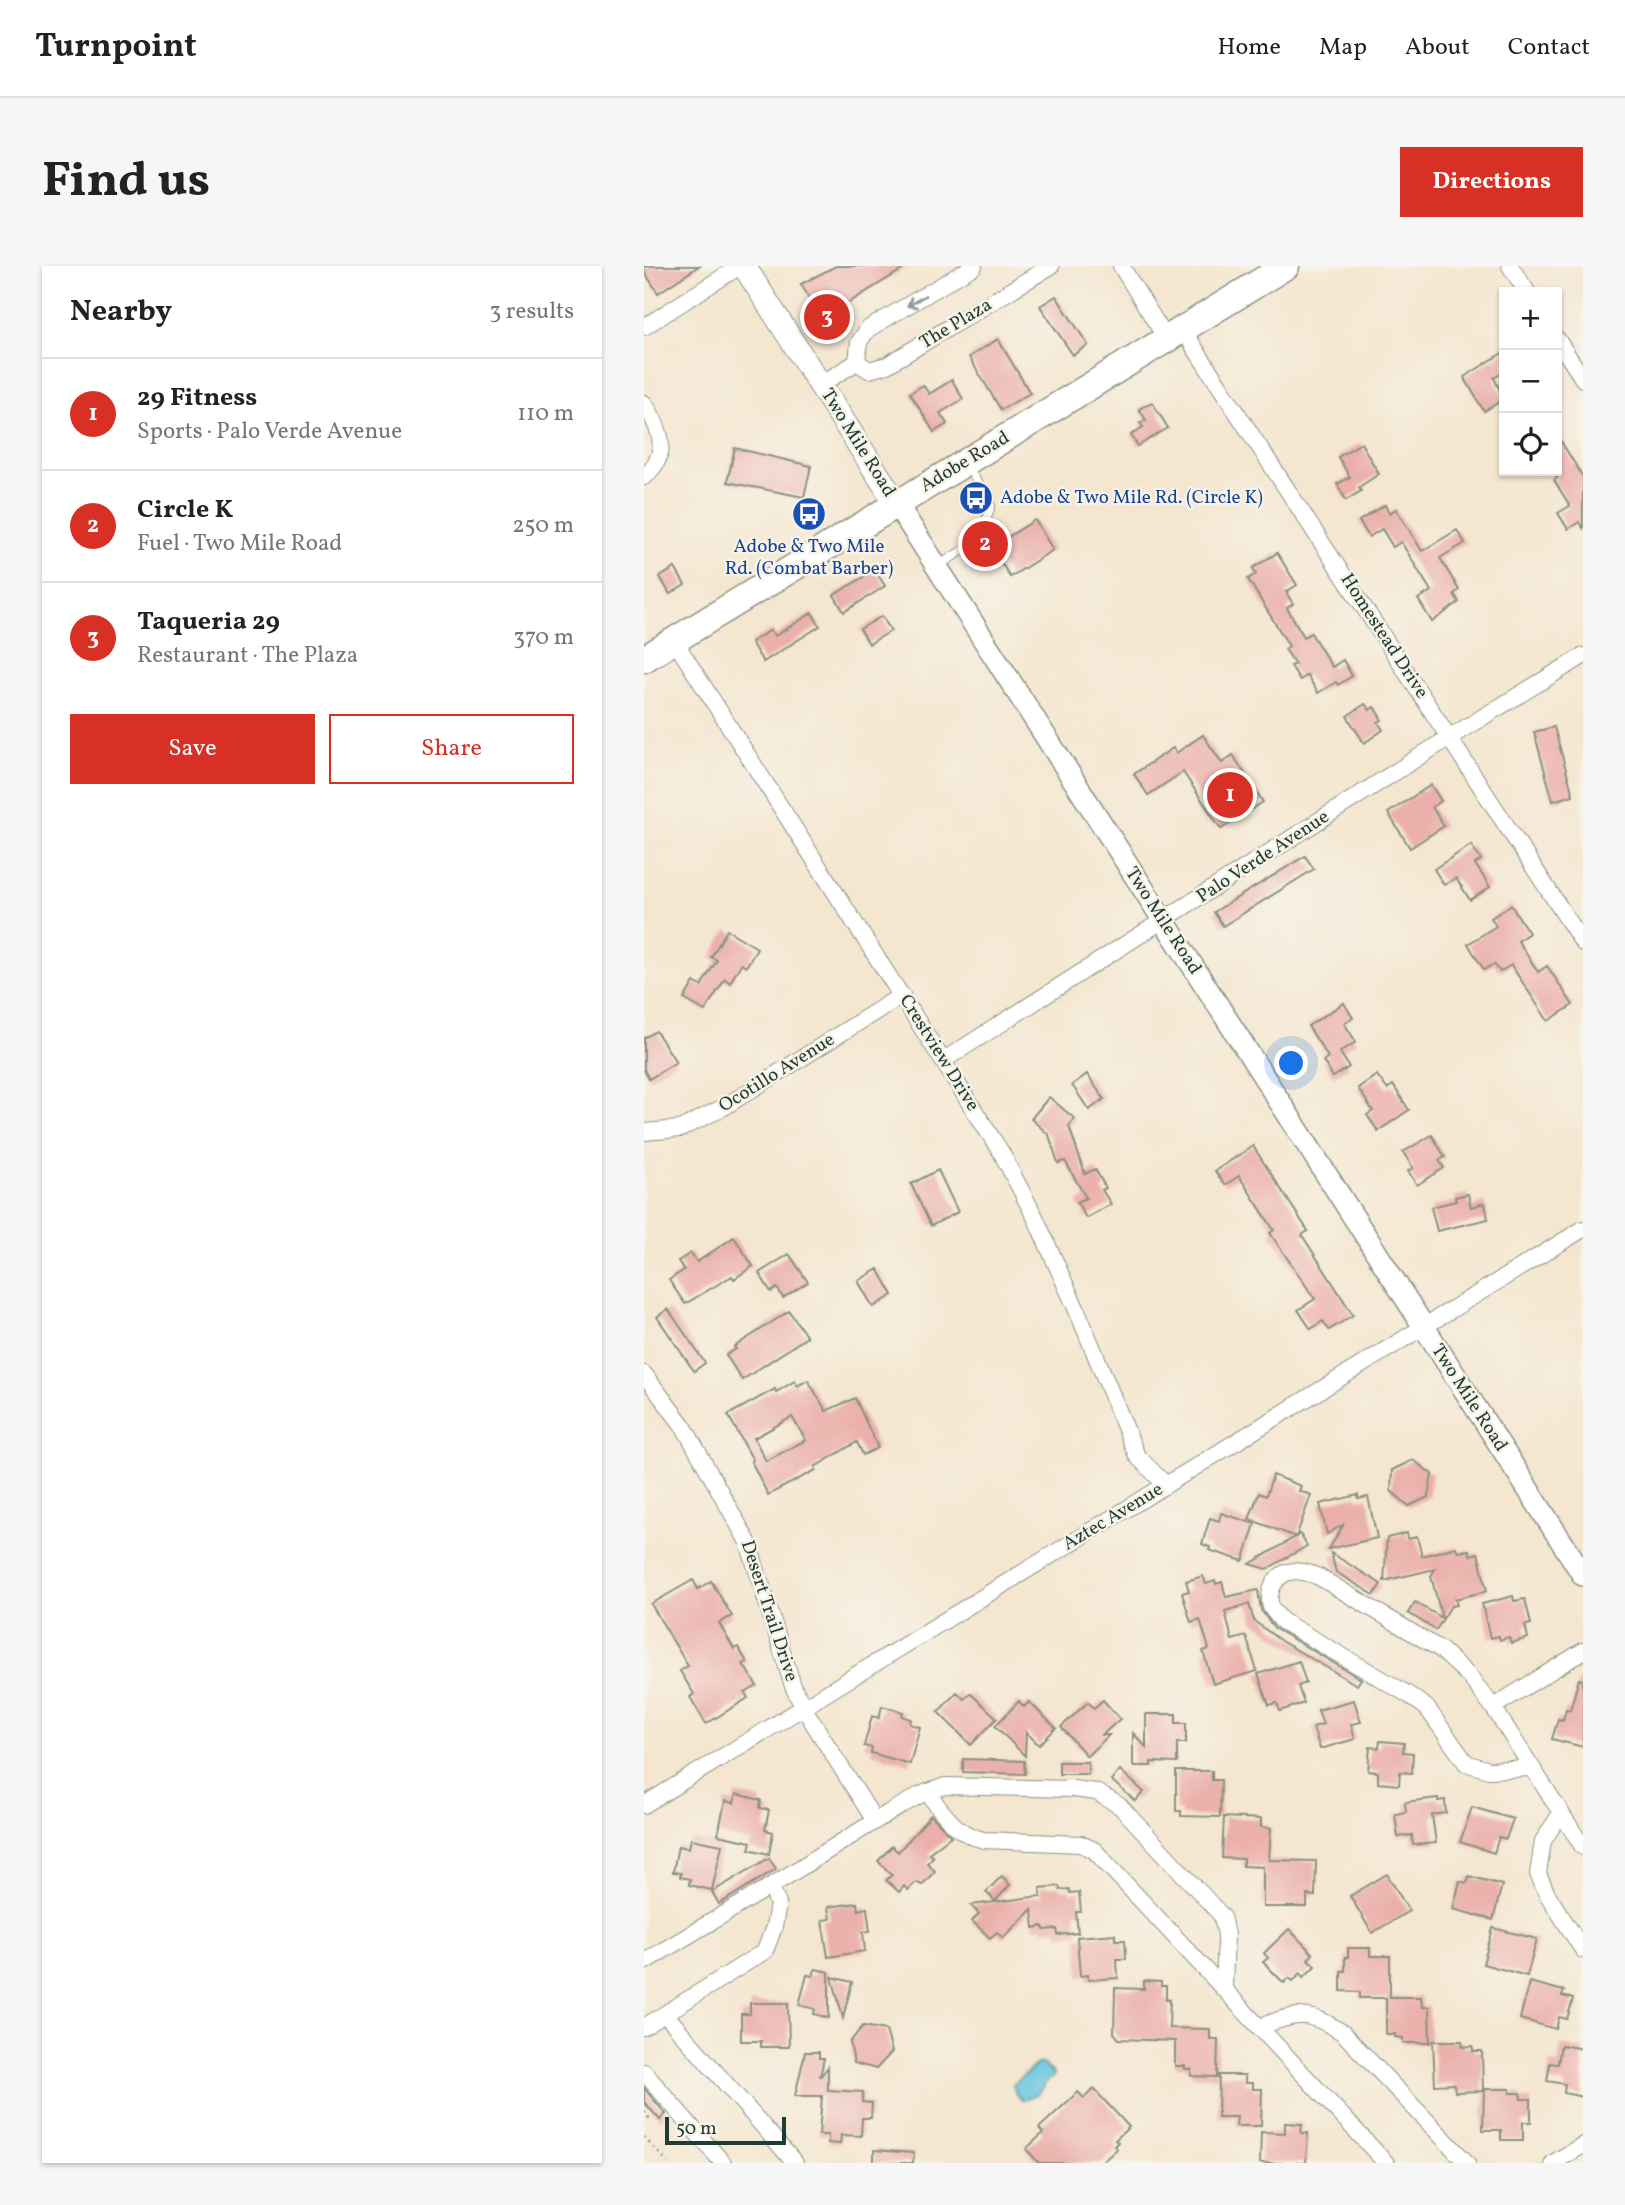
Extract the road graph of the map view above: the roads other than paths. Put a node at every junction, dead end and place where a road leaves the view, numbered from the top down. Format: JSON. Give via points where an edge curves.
{"nodes":[{"id":1,"x":742,"y":266,"type":"edge"},
{"id":2,"x":974,"y":266,"type":"edge"},
{"id":3,"x":1051,"y":266,"type":"edge"},
{"id":4,"x":1121,"y":266,"type":"edge"},
{"id":5,"x":1286,"y":266,"type":"edge"},
{"id":6,"x":1510,"y":266,"type":"edge"},
{"id":7,"x":1524,"y":287,"type":"edge"},
{"id":8,"x":644,"y":327,"type":"edge"},
{"id":9,"x":1175,"y":335,"type":"junction"},
{"id":10,"x":1562,"y":346,"type":"edge"},
{"id":11,"x":858,"y":362,"type":"junction"},
{"id":12,"x":1583,"y":379,"type":"edge"},
{"id":13,"x":821,"y":384,"type":"junction"},
{"id":14,"x":644,"y":403,"type":"edge"},
{"id":15,"x":965,"y":462,"type":"junction"},
{"id":16,"x":644,"y":477,"type":"edge"},
{"id":17,"x":896,"y":503,"type":"junction"},
{"id":18,"x":938,"y":566,"type":"junction"},
{"id":19,"x":674,"y":640,"type":"junction"},
{"id":20,"x":1583,"y":656,"type":"edge"},
{"id":21,"x":644,"y":659,"type":"edge"},
{"id":22,"x":1450,"y":737,"type":"junction"},
{"id":23,"x":1163,"y":921,"type":"junction"},
{"id":24,"x":1583,"y":943,"type":"edge"},
{"id":25,"x":902,"y":995,"type":"junction"},
{"id":26,"x":944,"y":1060,"type":"junction"},
{"id":27,"x":644,"y":1132,"type":"edge"},
{"id":28,"x":1583,"y":1230,"type":"edge"},
{"id":29,"x":1423,"y":1327,"type":"junction"},
{"id":30,"x":644,"y":1374,"type":"edge"},
{"id":31,"x":1166,"y":1485,"type":"junction"},
{"id":32,"x":1583,"y":1575,"type":"edge"},
{"id":33,"x":1583,"y":1651,"type":"edge"},
{"id":34,"x":803,"y":1707,"type":"junction"},
{"id":35,"x":1493,"y":1707,"type":"junction"},
{"id":36,"x":1532,"y":1768,"type":"junction"},
{"id":37,"x":928,"y":1792,"type":"junction"},
{"id":38,"x":644,"y":1805,"type":"edge"},
{"id":39,"x":1561,"y":1813,"type":"junction"},
{"id":40,"x":875,"y":1821,"type":"junction"},
{"id":41,"x":1583,"y":1847,"type":"edge"},
{"id":42,"x":771,"y":1886,"type":"junction"},
{"id":43,"x":1583,"y":1950,"type":"edge"},
{"id":44,"x":644,"y":1962,"type":"edge"},
{"id":45,"x":1223,"y":1988,"type":"junction"},
{"id":46,"x":665,"y":2014,"type":"junction"},
{"id":47,"x":644,"y":2027,"type":"edge"},
{"id":48,"x":1259,"y":2027,"type":"junction"},
{"id":49,"x":644,"y":2071,"type":"edge"},
{"id":50,"x":1583,"y":2145,"type":"edge"},
{"id":51,"x":723,"y":2163,"type":"edge"},
{"id":52,"x":795,"y":2163,"type":"edge"},
{"id":53,"x":1387,"y":2163,"type":"edge"},
{"id":54,"x":1467,"y":2163,"type":"edge"},
{"id":55,"x":1553,"y":2163,"type":"edge"}],
"edges":[{"from":1,"to":8,"type":"street"},
{"from":1,"to":13,"type":"main road","name":"Two Mile Road"},
{"from":2,"to":11,"type":"street","one_way":true,"via":[[868,329],[859,342]]},
{"from":3,"to":11,"type":"street","name":"The Plaza","via":[[887,365],[869,370]]},
{"from":4,"to":9,"type":"street","name":"Homestead Drive"},
{"from":5,"to":9,"type":"main road","name":"Adobe Road"},
{"from":6,"to":7,"type":"street"},
{"from":9,"to":15,"type":"main road","name":"Adobe Road"},
{"from":9,"to":22,"type":"street","name":"Homestead Drive"},
{"from":10,"to":12,"type":"street"},
{"from":11,"to":13,"type":"street"},
{"from":13,"to":17,"type":"main road","name":"Two Mile Road"},
{"from":14,"to":16,"type":"street","via":[[662,447],[654,468]]},
{"from":15,"to":17,"type":"main road","name":"Adobe Road"},
{"from":15,"to":18,"type":"lane","via":[[991,506],[979,540]]},
{"from":17,"to":18,"type":"street","name":"Two Mile Road"},
{"from":17,"to":19,"type":"main road","name":"Adobe Road"},
{"from":18,"to":23,"type":"street","name":"Two Mile Road"},
{"from":19,"to":21,"type":"main road","name":"Adobe Road"},
{"from":19,"to":25,"type":"street","name":"Crestview Drive"},
{"from":20,"to":22,"type":"street","name":"Palo Verde Avenue"},
{"from":22,"to":23,"type":"street","name":"Palo Verde Avenue"},
{"from":22,"to":24,"type":"street","name":"Homestead Drive"},
{"from":23,"to":26,"type":"street","name":"Palo Verde Avenue"},
{"from":23,"to":29,"type":"street","name":"Two Mile Road"},
{"from":25,"to":26,"type":"street","name":"Crestview Drive"},
{"from":25,"to":27,"type":"street","name":"Ocotillo Avenue","via":[[724,1107],[680,1129]]},
{"from":26,"to":31,"type":"street","name":"Crestview Drive","via":[[1002,1152],[1035,1216],[1136,1456]]},
{"from":28,"to":29,"type":"street","name":"Aztec Avenue"},
{"from":29,"to":31,"type":"street","name":"Aztec Avenue"},
{"from":29,"to":32,"type":"street","name":"Two Mile Road"},
{"from":30,"to":34,"type":"street","name":"Desert Trail Drive","via":[[684,1427],[748,1542]]},
{"from":31,"to":34,"type":"street","name":"Aztec Avenue"},
{"from":33,"to":35,"type":"street"},
{"from":34,"to":38,"type":"street","name":"Aztec Avenue"},
{"from":34,"to":40,"type":"street","name":"Desert Trail Drive"},
{"from":35,"to":36,"type":"street"},
{"from":35,"to":36,"type":"street","via":[[1440,1649],[1319,1577],[1300,1570],[1276,1580],[1270,1605],[1282,1620],[1418,1701],[1466,1763],[1489,1770]]},
{"from":36,"to":39,"type":"street"},
{"from":37,"to":40,"type":"street"},
{"from":37,"to":45,"type":"street","via":[[968,1837],[1081,1844],[1094,1850]]},
{"from":37,"to":45,"type":"street","via":[[945,1786],[1073,1789],[1096,1792],[1121,1806],[1222,1916],[1226,1935]]},
{"from":39,"to":41,"type":"street"},
{"from":39,"to":43,"type":"street","via":[[1543,1841],[1538,1874]]},
{"from":40,"to":42,"type":"street"},
{"from":42,"to":44,"type":"street"},
{"from":42,"to":46,"type":"street","via":[[778,1904],[765,1951]]},
{"from":45,"to":48,"type":"street"},
{"from":46,"to":47,"type":"street"},
{"from":46,"to":52,"type":"street"},
{"from":48,"to":53,"type":"street"},
{"from":48,"to":54,"type":"street","via":[[1302,2014],[1325,2021],[1343,2033]]},
{"from":49,"to":51,"type":"street"},
{"from":50,"to":55,"type":"street"}]}
